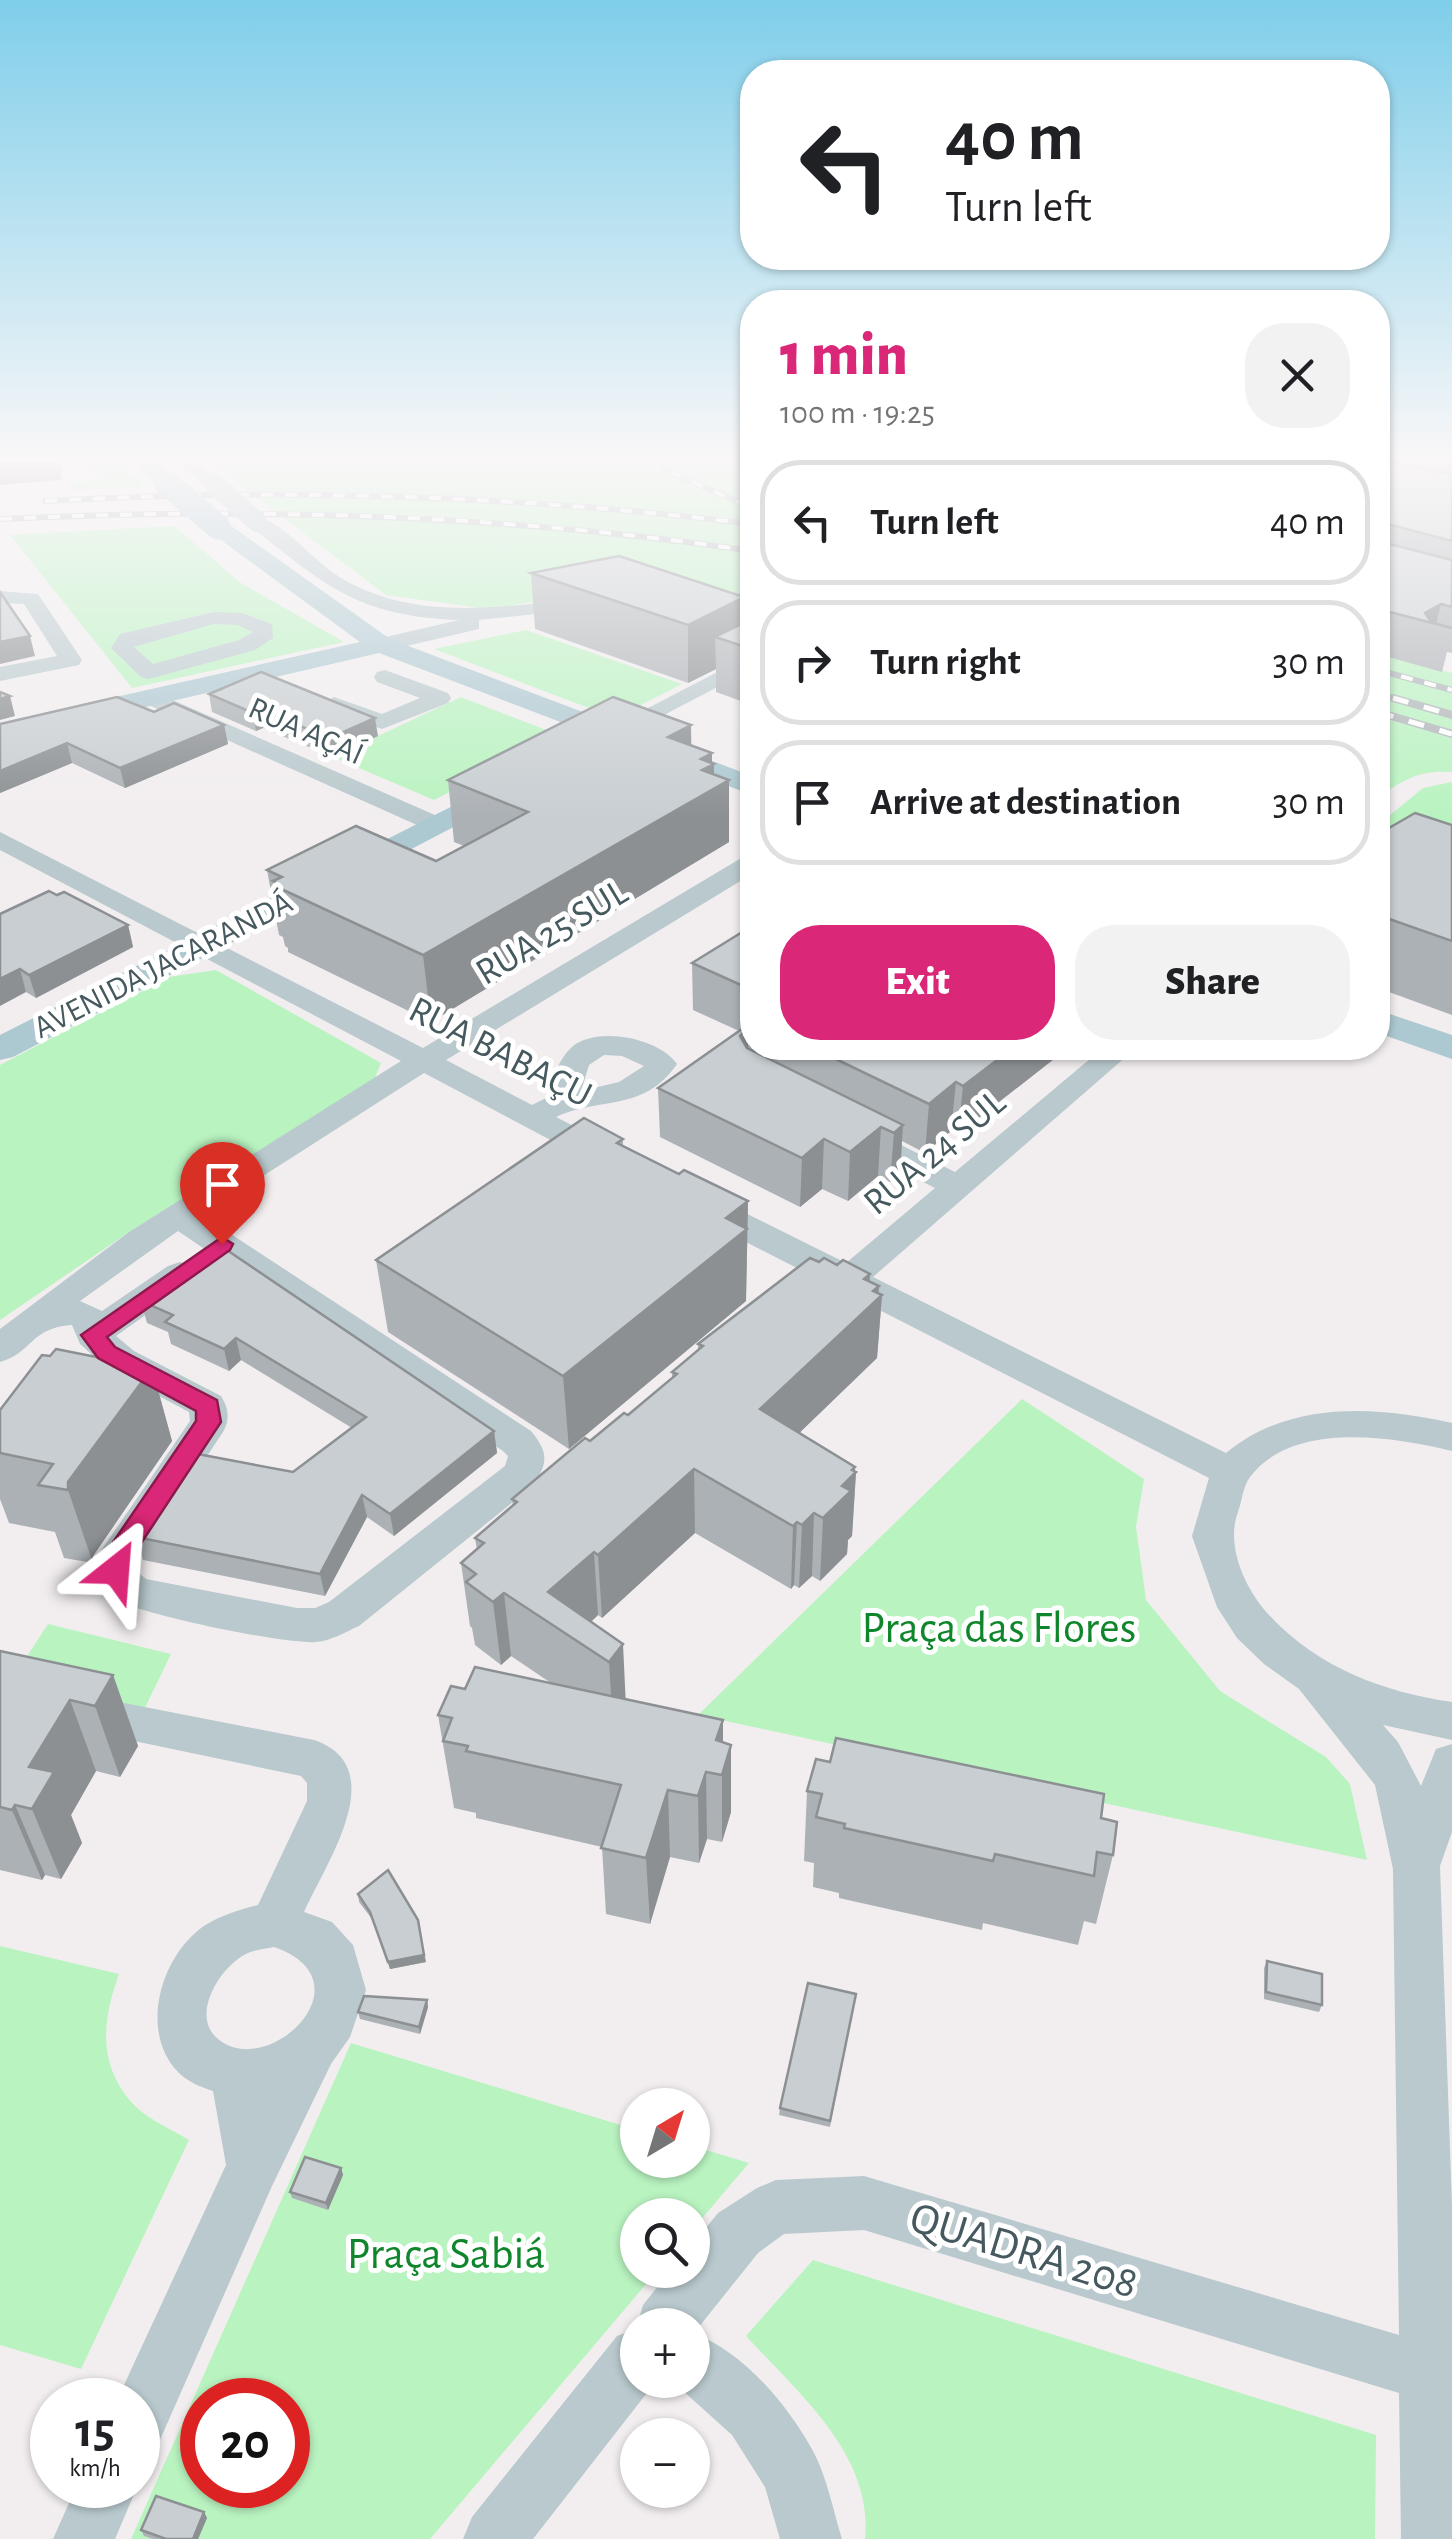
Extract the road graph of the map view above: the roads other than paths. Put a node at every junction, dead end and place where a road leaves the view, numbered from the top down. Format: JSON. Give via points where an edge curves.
{"nodes":[{"id":1,"x":292,"y":580,"type":"edge"},
{"id":2,"x":333,"y":580,"type":"edge"},
{"id":3,"x":0,"y":597,"type":"edge"},
{"id":4,"x":598,"y":601,"type":"edge"},
{"id":5,"x":516,"y":614,"type":"junction"},
{"id":6,"x":381,"y":646,"type":"junction"},
{"id":7,"x":416,"y":658,"type":"junction"},
{"id":8,"x":71,"y":660,"type":"junction"},
{"id":9,"x":740,"y":668,"type":"edge"},
{"id":10,"x":0,"y":674,"type":"edge"},
{"id":11,"x":262,"y":675,"type":"junction"},
{"id":12,"x":385,"y":677,"type":"junction"},
{"id":13,"x":474,"y":681,"type":"junction"},
{"id":14,"x":164,"y":693,"type":"junction"},
{"id":15,"x":313,"y":695,"type":"junction"},
{"id":16,"x":0,"y":696,"type":"edge"},
{"id":17,"x":440,"y":698,"type":"junction"},
{"id":18,"x":0,"y":732,"type":"edge"},
{"id":19,"x":611,"y":733,"type":"junction"},
{"id":20,"x":576,"y":751,"type":"edge"},
{"id":21,"x":523,"y":778,"type":"edge"},
{"id":22,"x":740,"y":781,"type":"edge"},
{"id":23,"x":435,"y":824,"type":"junction"},
{"id":24,"x":0,"y":840,"type":"edge"},
{"id":25,"x":740,"y":870,"type":"edge"},
{"id":26,"x":200,"y":946,"type":"junction"},
{"id":27,"x":1390,"y":1025,"type":"edge"},
{"id":28,"x":1452,"y":1048,"type":"edge"},
{"id":29,"x":0,"y":1049,"type":"edge"},
{"id":30,"x":422,"y":1060,"type":"junction"},
{"id":31,"x":1107,"y":1060,"type":"edge"},
{"id":32,"x":563,"y":1102,"type":"dead end"},
{"id":33,"x":532,"y":1117,"type":"junction"},
{"id":34,"x":825,"y":1120,"type":"edge"},
{"id":35,"x":636,"y":1171,"type":"edge"},
{"id":36,"x":958,"y":1186,"type":"junction"},
{"id":37,"x":670,"y":1189,"type":"edge"},
{"id":38,"x":178,"y":1215,"type":"junction"},
{"id":39,"x":222,"y":1244,"type":"junction"},
{"id":40,"x":846,"y":1281,"type":"junction"},
{"id":41,"x":79,"y":1285,"type":"junction"},
{"id":42,"x":126,"y":1312,"type":"junction"},
{"id":43,"x":38,"y":1315,"type":"junction"},
{"id":44,"x":92,"y":1335,"type":"junction"},
{"id":45,"x":0,"y":1349,"type":"edge"},
{"id":46,"x":1452,"y":1437,"type":"edge"},
{"id":47,"x":1231,"y":1472,"type":"junction"},
{"id":48,"x":1316,"y":1679,"type":"junction"},
{"id":49,"x":46,"y":1706,"type":"edge"},
{"id":50,"x":1452,"y":1721,"type":"edge"},
{"id":51,"x":1452,"y":1763,"type":"edge"},
{"id":52,"x":1417,"y":1869,"type":"junction"},
{"id":53,"x":274,"y":1925,"type":"junction"},
{"id":54,"x":313,"y":2048,"type":"junction"},
{"id":55,"x":234,"y":2074,"type":"junction"},
{"id":56,"x":253,"y":2168,"type":"junction"},
{"id":57,"x":677,"y":2308,"type":"edge"},
{"id":58,"x":1426,"y":2372,"type":"junction"},
{"id":59,"x":710,"y":2377,"type":"edge"},
{"id":60,"x":158,"y":2378,"type":"edge"},
{"id":61,"x":620,"y":2380,"type":"edge"},
{"id":62,"x":98,"y":2508,"type":"edge"},
{"id":63,"x":84,"y":2539,"type":"edge"},
{"id":64,"x":494,"y":2539,"type":"edge"},
{"id":65,"x":810,"y":2539,"type":"edge"},
{"id":66,"x":1432,"y":2539,"type":"edge"}],
"edges":[{"from":1,"to":6,"type":"main road","bridge":true},
{"from":2,"to":5,"type":"street","bridge":true,"via":[[369,598],[430,611]]},
{"from":3,"to":8,"type":"street","via":[[30,598]]},
{"from":4,"to":5,"type":"street"},
{"from":5,"to":6,"type":"street"},
{"from":6,"to":7,"type":"main road"},
{"from":6,"to":11,"type":"main road"},
{"from":7,"to":12,"type":"street"},
{"from":7,"to":13,"type":"main road"},
{"from":8,"to":10,"type":"street"},
{"from":8,"to":16,"type":"street","via":[[80,678]]},
{"from":9,"to":19,"type":"street"},
{"from":11,"to":14,"type":"main road"},
{"from":11,"to":15,"type":"street"},
{"from":12,"to":15,"type":"street"},
{"from":12,"to":17,"type":"street"},
{"from":13,"to":17,"type":"street"},
{"from":13,"to":19,"type":"main road"},
{"from":14,"to":14,"type":"street","via":[[122,644],[128,639],[214,618],[242,619],[264,630],[262,638]]},
{"from":14,"to":18,"type":"main road"},
{"from":14,"to":23,"type":"street","name":"RUA AÇAÍ"},
{"from":15,"to":17,"type":"street","via":[[382,722]]},
{"from":19,"to":20,"type":"main road"},
{"from":19,"to":22,"type":"main road"},
{"from":21,"to":23,"type":"main road","name":"AVENIDA JACARANDÁ"},
{"from":23,"to":26,"type":"main road","name":"AVENIDA JACARANDÁ"},
{"from":24,"to":26,"type":"street","name":"RUA BABAÇU"},
{"from":25,"to":30,"type":"street","name":"RUA 25 SUL"},
{"from":26,"to":29,"type":"main road","name":"AVENIDA JACARANDÁ"},
{"from":26,"to":30,"type":"street","name":"RUA BABAÇU"},
{"from":27,"to":28,"type":"main road"},
{"from":30,"to":33,"type":"street","name":"RUA BABAÇU"},
{"from":30,"to":38,"type":"street","name":"RUA 25 SUL"},
{"from":31,"to":36,"type":"street","name":"RUA 24 SUL"},
{"from":32,"to":33,"type":"street"},
{"from":33,"to":35,"type":"street","name":"RUA BABAÇU"},
{"from":34,"to":36,"type":"street"},
{"from":36,"to":40,"type":"street","name":"RUA 24 SUL"},
{"from":37,"to":40,"type":"street","via":[[798,1274]]},
{"from":38,"to":39,"type":"street"},
{"from":38,"to":41,"type":"street","name":"RUA 25 SUL"},
{"from":39,"to":42,"type":"street"},
{"from":39,"to":44,"type":"street","via":[[517,1442],[528,1452],[519,1476],[344,1614],[319,1625],[135,1593],[120,1582],[117,1558],[208,1422],[208,1406],[106,1352]]},
{"from":40,"to":47,"type":"street"},
{"from":41,"to":42,"type":"street"},
{"from":41,"to":43,"type":"street","name":"RUA 25 SUL"},
{"from":42,"to":44,"type":"street"},
{"from":43,"to":44,"type":"street","via":[[78,1313],[92,1322]]},
{"from":43,"to":45,"type":"street","name":"RUA 25 SUL"},
{"from":46,"to":47,"type":"street","via":[[1400,1424],[1343,1422],[1292,1432]]},
{"from":47,"to":48,"type":"street","via":[[1212,1532],[1224,1583],[1260,1634]]},
{"from":48,"to":50,"type":"street","via":[[1366,1703]]},
{"from":48,"to":52,"type":"street","via":[[1397,1781]]},
{"from":49,"to":53,"type":"street","via":[[314,1759],[330,1776],[330,1801]]},
{"from":51,"to":52,"type":"street"},
{"from":52,"to":58,"type":"street"},
{"from":53,"to":54,"type":"street","via":[[320,1939],[342,1978],[340,2002]]},
{"from":53,"to":55,"type":"street","via":[[224,1940],[196,1969],[181,2004],[182,2028],[193,2050],[210,2066]]},
{"from":54,"to":55,"type":"street","via":[[262,2074]]},
{"from":54,"to":56,"type":"street"},
{"from":55,"to":56,"type":"street"},
{"from":56,"to":60,"type":"street"},
{"from":57,"to":58,"type":"street","name":"QUADRA 208","via":[[738,2233],[776,2207],[864,2203]]},
{"from":58,"to":66,"type":"street"},
{"from":59,"to":65,"type":"street","via":[[753,2414],[792,2473]]},
{"from":61,"to":64,"type":"street"},
{"from":62,"to":63,"type":"street"}]}
